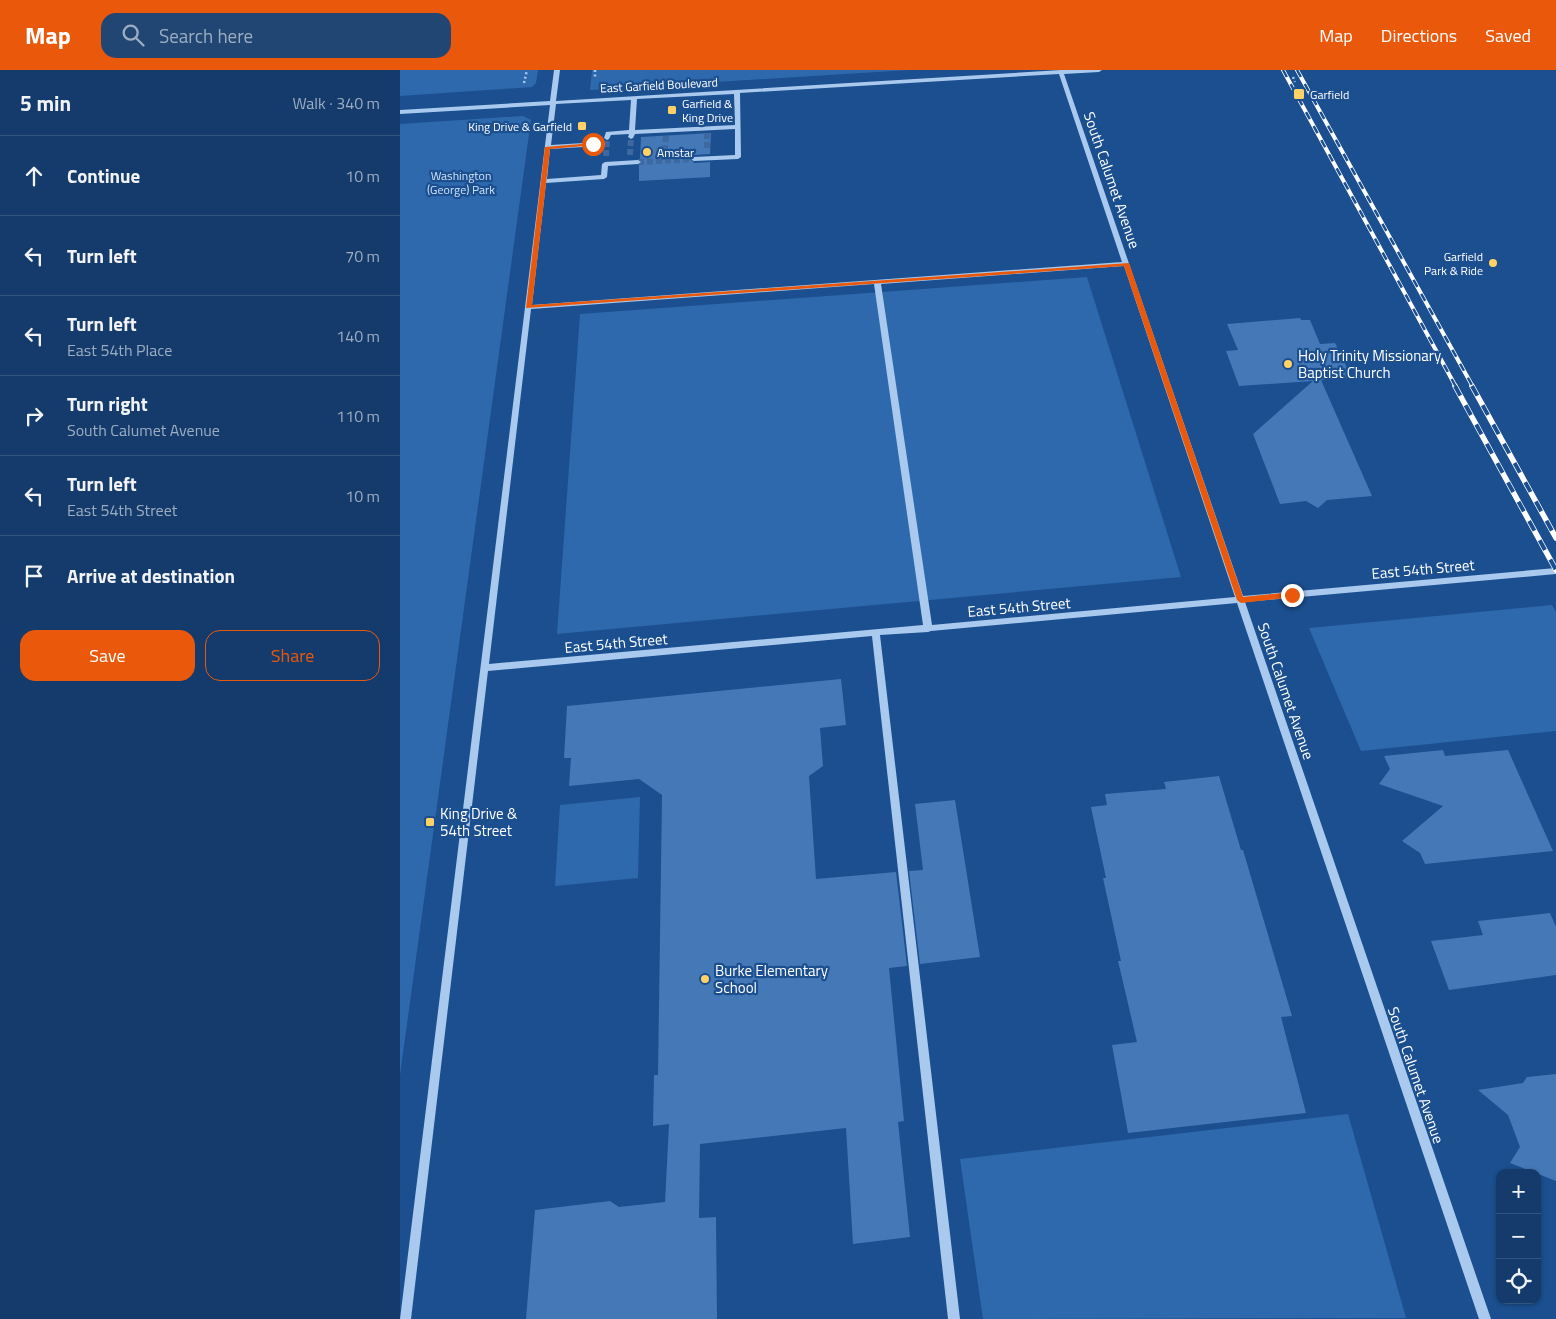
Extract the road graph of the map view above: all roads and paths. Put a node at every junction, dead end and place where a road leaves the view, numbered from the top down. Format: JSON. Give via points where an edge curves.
{"nodes":[{"id":1,"x":527,"y":70,"type":"edge"},
{"id":2,"x":557,"y":70,"type":"edge"},
{"id":3,"x":1099,"y":70,"type":"edge"},
{"id":4,"x":1061,"y":72,"type":"junction"},
{"id":5,"x":1293,"y":77,"type":"dead end"},
{"id":6,"x":1295,"y":82,"type":"dead end"},
{"id":7,"x":523,"y":88,"type":"dead end"},
{"id":8,"x":737,"y":92,"type":"junction"},
{"id":9,"x":634,"y":98,"type":"junction"},
{"id":10,"x":553,"y":103,"type":"junction"},
{"id":11,"x":400,"y":112,"type":"edge"},
{"id":12,"x":738,"y":126,"type":"junction"},
{"id":13,"x":632,"y":134,"type":"junction"},
{"id":14,"x":607,"y":138,"type":"dead end"},
{"id":15,"x":600,"y":144,"type":"dead end"},
{"id":16,"x":548,"y":147,"type":"junction"},
{"id":17,"x":706,"y":149,"type":"tunnel mouth"},
{"id":18,"x":630,"y":155,"type":"tunnel mouth"},
{"id":19,"x":606,"y":156,"type":"tunnel mouth"},
{"id":20,"x":706,"y":158,"type":"junction"},
{"id":21,"x":694,"y":159,"type":"tunnel mouth"},
{"id":22,"x":629,"y":162,"type":"junction"},
{"id":23,"x":638,"y":162,"type":"tunnel mouth"},
{"id":24,"x":605,"y":164,"type":"junction"},
{"id":25,"x":544,"y":181,"type":"junction"},
{"id":26,"x":1126,"y":264,"type":"junction"},
{"id":27,"x":877,"y":282,"type":"junction"},
{"id":28,"x":528,"y":307,"type":"junction"},
{"id":29,"x":1556,"y":571,"type":"edge"},
{"id":30,"x":1241,"y":600,"type":"junction"},
{"id":31,"x":928,"y":629,"type":"junction"},
{"id":32,"x":876,"y":634,"type":"junction"},
{"id":33,"x":485,"y":668,"type":"junction"},
{"id":34,"x":405,"y":1319,"type":"edge"},
{"id":35,"x":954,"y":1319,"type":"edge"},
{"id":36,"x":1485,"y":1319,"type":"edge"}],
"edges":[{"from":1,"to":7,"type":"path"},
{"from":2,"to":10,"type":"street"},
{"from":3,"to":4,"type":"street","name":"East Garfield Boulevard"},
{"from":4,"to":8,"type":"street","name":"East Garfield Boulevard"},
{"from":4,"to":26,"type":"street","name":"South Calumet Avenue"},
{"from":5,"to":6,"type":"path"},
{"from":8,"to":9,"type":"street","name":"East Garfield Boulevard"},
{"from":8,"to":12,"type":"street"},
{"from":9,"to":10,"type":"street","name":"East Garfield Boulevard"},
{"from":9,"to":13,"type":"street"},
{"from":10,"to":11,"type":"street","name":"East Garfield Boulevard"},
{"from":10,"to":16,"type":"street"},
{"from":12,"to":13,"type":"street","via":[[707,131]]},
{"from":12,"to":20,"type":"street","via":[[738,157]]},
{"from":13,"to":14,"type":"street","via":[[608,134]]},
{"from":15,"to":16,"type":"lane"},
{"from":16,"to":25,"type":"street"},
{"from":17,"to":20,"type":"street"},
{"from":18,"to":22,"type":"street"},
{"from":19,"to":24,"type":"street"},
{"from":20,"to":21,"type":"street"},
{"from":22,"to":23,"type":"street"},
{"from":22,"to":24,"type":"street"},
{"from":24,"to":25,"type":"street","via":[[604,177]]},
{"from":25,"to":28,"type":"street"},
{"from":26,"to":27,"type":"street"},
{"from":26,"to":30,"type":"street","name":"South Calumet Avenue"},
{"from":27,"to":28,"type":"street"},
{"from":27,"to":31,"type":"street"},
{"from":28,"to":33,"type":"street"},
{"from":29,"to":30,"type":"street","name":"East 54th Street"},
{"from":30,"to":31,"type":"street","name":"East 54th Street"},
{"from":30,"to":36,"type":"street","name":"South Calumet Avenue"},
{"from":31,"to":32,"type":"street","name":"East 54th Street"},
{"from":32,"to":33,"type":"street","name":"East 54th Street"},
{"from":32,"to":35,"type":"street"},
{"from":33,"to":34,"type":"street"}]}
